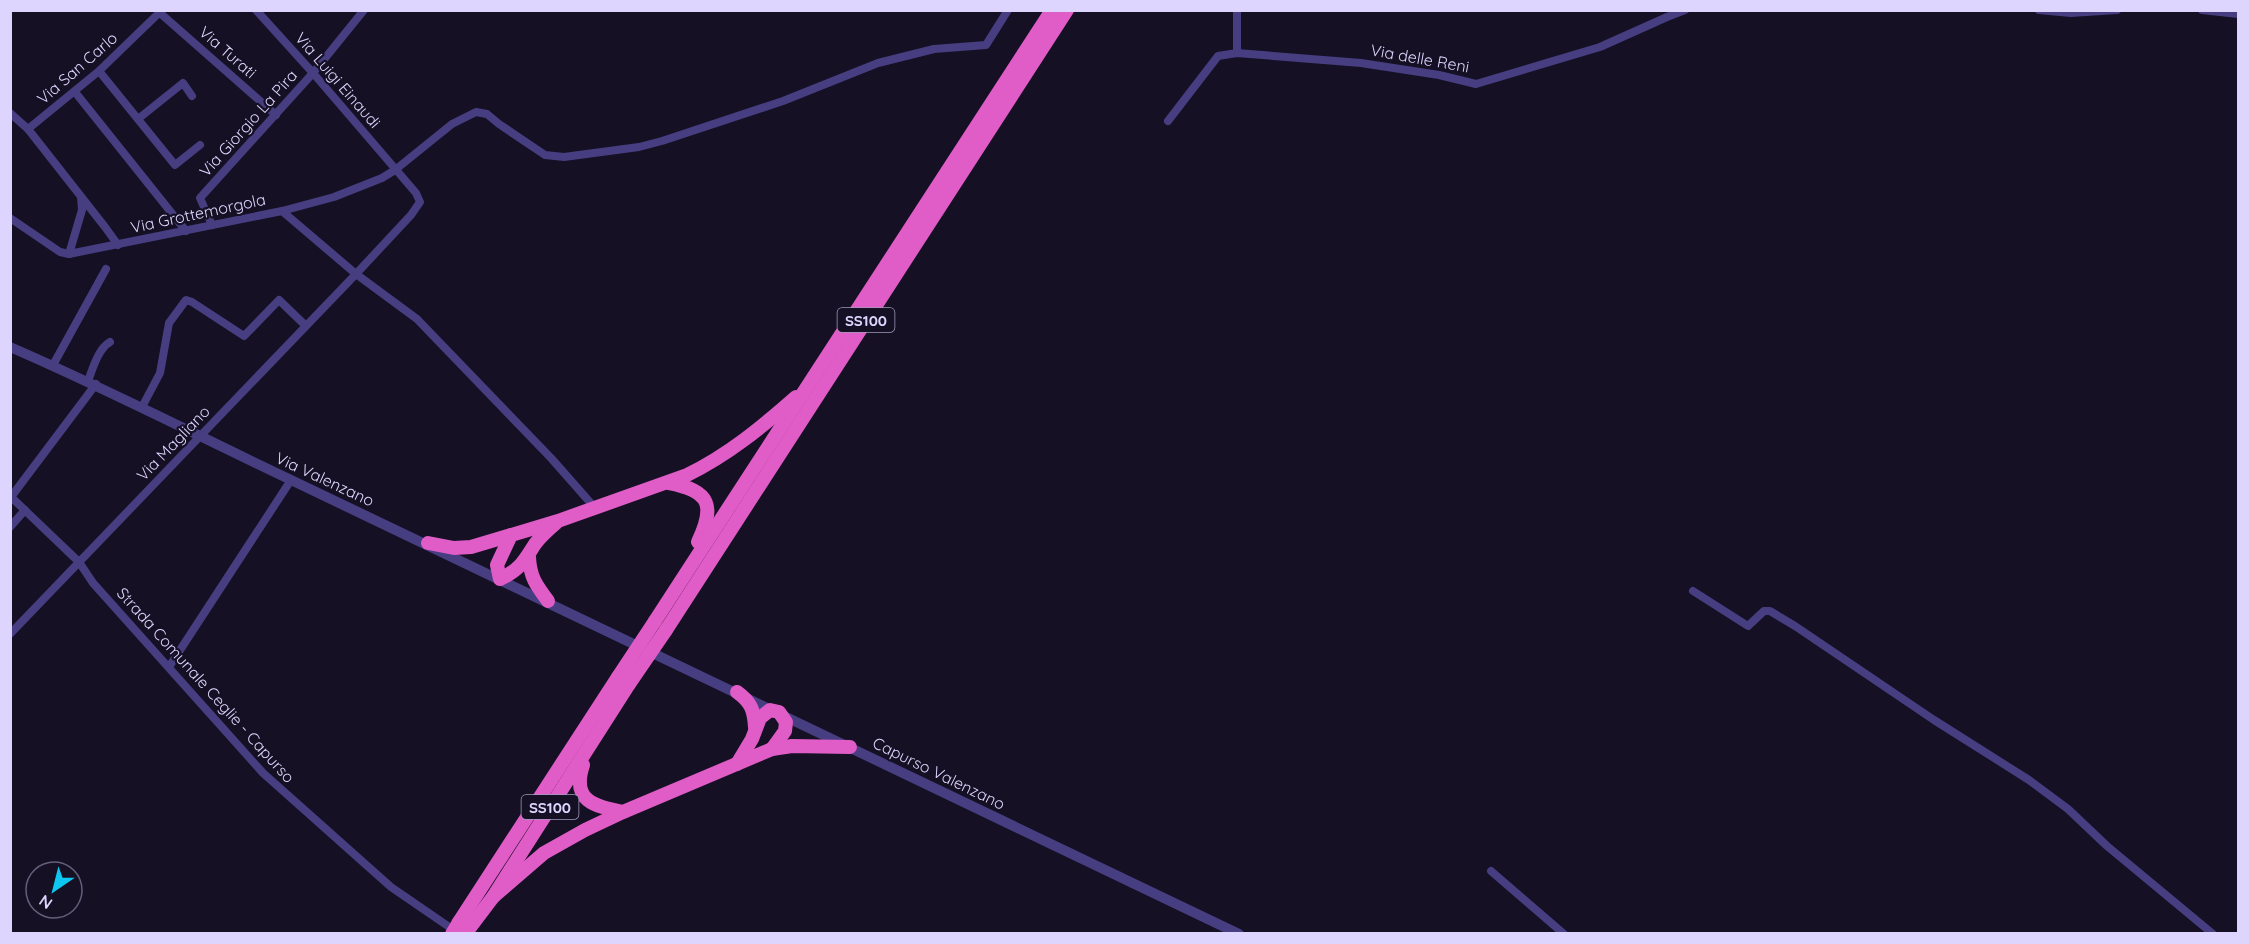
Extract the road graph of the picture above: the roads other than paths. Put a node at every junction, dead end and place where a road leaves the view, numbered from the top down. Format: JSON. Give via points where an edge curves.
{"nodes":[{"id":1,"x":256,"y":10,"type":"edge"},
{"id":2,"x":1008,"y":10,"type":"edge"},
{"id":3,"x":1052,"y":10,"type":"edge"},
{"id":4,"x":1067,"y":10,"type":"edge"},
{"id":5,"x":1237,"y":10,"type":"edge"},
{"id":6,"x":1685,"y":10,"type":"edge"},
{"id":7,"x":2039,"y":10,"type":"edge"},
{"id":8,"x":2117,"y":10,"type":"edge"},
{"id":9,"x":2202,"y":10,"type":"edge"},
{"id":10,"x":161,"y":12,"type":"edge"},
{"id":11,"x":361,"y":12,"type":"edge"},
{"id":12,"x":2238,"y":14,"type":"edge"},
{"id":13,"x":1237,"y":53,"type":"junction"},
{"id":14,"x":99,"y":71,"type":"junction"},
{"id":15,"x":313,"y":72,"type":"junction"},
{"id":16,"x":75,"y":92,"type":"junction"},
{"id":17,"x":192,"y":96,"type":"dead end"},
{"id":18,"x":10,"y":113,"type":"edge"},
{"id":19,"x":276,"y":115,"type":"junction"},
{"id":20,"x":138,"y":119,"type":"junction"},
{"id":21,"x":1168,"y":120,"type":"dead end"},
{"id":22,"x":28,"y":129,"type":"junction"},
{"id":23,"x":200,"y":145,"type":"dead end"},
{"id":24,"x":395,"y":170,"type":"junction"},
{"id":25,"x":81,"y":196,"type":"junction"},
{"id":26,"x":282,"y":211,"type":"junction"},
{"id":27,"x":10,"y":218,"type":"edge"},
{"id":28,"x":212,"y":225,"type":"junction"},
{"id":29,"x":186,"y":231,"type":"junction"},
{"id":30,"x":118,"y":245,"type":"junction"},
{"id":31,"x":69,"y":254,"type":"junction"},
{"id":32,"x":106,"y":269,"type":"dead end"},
{"id":33,"x":356,"y":274,"type":"junction"},
{"id":34,"x":306,"y":326,"type":"junction"},
{"id":35,"x":110,"y":342,"type":"dead end"},
{"id":36,"x":10,"y":347,"type":"edge"},
{"id":37,"x":53,"y":365,"type":"junction"},
{"id":38,"x":92,"y":383,"type":"junction"},
{"id":39,"x":809,"y":386,"type":"junction"},
{"id":40,"x":142,"y":407,"type":"junction"},
{"id":41,"x":200,"y":437,"type":"junction"},
{"id":42,"x":291,"y":480,"type":"junction"},
{"id":43,"x":667,"y":483,"type":"junction"},
{"id":44,"x":11,"y":497,"type":"edge"},
{"id":45,"x":595,"y":508,"type":"junction"},
{"id":46,"x":25,"y":510,"type":"junction"},
{"id":47,"x":558,"y":521,"type":"junction"},
{"id":48,"x":10,"y":527,"type":"edge"},
{"id":49,"x":511,"y":535,"type":"junction"},
{"id":50,"x":428,"y":543,"type":"junction"},
{"id":51,"x":529,"y":557,"type":"junction"},
{"id":52,"x":79,"y":562,"type":"junction"},
{"id":53,"x":500,"y":579,"type":"junction"},
{"id":54,"x":1694,"y":591,"type":"dead end"},
{"id":55,"x":672,"y":596,"type":"junction"},
{"id":56,"x":548,"y":601,"type":"junction"},
{"id":57,"x":661,"y":625,"type":"junction"},
{"id":58,"x":10,"y":634,"type":"edge"},
{"id":59,"x":626,"y":640,"type":"joint"},
{"id":60,"x":169,"y":667,"type":"junction"},
{"id":61,"x":623,"y":686,"type":"junction"},
{"id":62,"x":737,"y":692,"type":"junction"},
{"id":63,"x":779,"y":712,"type":"junction"},
{"id":64,"x":755,"y":727,"type":"junction"},
{"id":65,"x":850,"y":747,"type":"junction"},
{"id":66,"x":772,"y":749,"type":"junction"},
{"id":67,"x":736,"y":765,"type":"junction"},
{"id":68,"x":623,"y":812,"type":"junction"},
{"id":69,"x":1491,"y":871,"type":"dead end"},
{"id":70,"x":493,"y":897,"type":"junction"},
{"id":71,"x":461,"y":930,"type":"edge"},
{"id":72,"x":1239,"y":933,"type":"edge"},
{"id":73,"x":1564,"y":933,"type":"edge"},
{"id":74,"x":2213,"y":933,"type":"edge"}],
"edges":[{"from":1,"to":15,"type":"street","name":"Via Luigi Einaudi"},
{"from":2,"to":24,"type":"street","name":"Via Grottemorgola","via":[[986,45],[934,49],[878,63],[783,101],[662,141],[555,157],[536,150],[487,114],[476,112],[452,124]]},
{"from":3,"to":39,"type":"highway","number":"SS100"},
{"from":4,"to":57,"type":"highway","number":"SS100"},
{"from":5,"to":13,"type":"street"},
{"from":6,"to":13,"type":"street","name":"Via delle Reni","via":[[1600,47],[1476,84],[1360,63]]},
{"from":7,"to":8,"type":"street"},
{"from":9,"to":12,"type":"street"},
{"from":10,"to":14,"type":"street","name":"Via San Carlo"},
{"from":10,"to":19,"type":"street","name":"Via Turati"},
{"from":11,"to":15,"type":"street","name":"Via Giorgio La Pira"},
{"from":13,"to":21,"type":"street","name":"Via delle Reni","via":[[1218,56]]},
{"from":14,"to":16,"type":"street","name":"Via San Carlo"},
{"from":14,"to":20,"type":"street"},
{"from":15,"to":19,"type":"street","name":"Via Giorgio La Pira"},
{"from":15,"to":24,"type":"street","name":"Via Luigi Einaudi"},
{"from":16,"to":22,"type":"street","name":"Via San Carlo"},
{"from":16,"to":29,"type":"street"},
{"from":17,"to":20,"type":"street","via":[[183,83]]},
{"from":18,"to":22,"type":"street"},
{"from":19,"to":28,"type":"street","name":"Via Giorgio La Pira","via":[[200,198]]},
{"from":20,"to":23,"type":"street","via":[[175,165]]},
{"from":22,"to":25,"type":"street"},
{"from":24,"to":26,"type":"street","name":"Via Grottemorgola","via":[[334,197]]},
{"from":24,"to":33,"type":"street","name":"Via Luigi Einaudi","via":[[420,202]]},
{"from":25,"to":30,"type":"street"},
{"from":25,"to":31,"type":"street","via":[[82,210]]},
{"from":26,"to":28,"type":"street","name":"Via Grottemorgola"},
{"from":26,"to":33,"type":"street"},
{"from":27,"to":31,"type":"street"},
{"from":28,"to":29,"type":"street","name":"Via Grottemorgola"},
{"from":29,"to":30,"type":"street","name":"Via Grottemorgola"},
{"from":30,"to":31,"type":"street","name":"Via Grottemorgola"},
{"from":32,"to":37,"type":"street"},
{"from":33,"to":34,"type":"street","name":"Via Magliano"},
{"from":33,"to":45,"type":"street","via":[[417,319]]},
{"from":34,"to":40,"type":"street","via":[[279,300],[244,336],[186,300],[169,323],[160,373]]},
{"from":34,"to":41,"type":"street","name":"Via Magliano"},
{"from":35,"to":38,"type":"street","via":[[98,357]]},
{"from":36,"to":37,"type":"street","name":"Via Valenzano"},
{"from":37,"to":38,"type":"street","name":"Via Valenzano"},
{"from":38,"to":40,"type":"street","name":"Via Valenzano"},
{"from":38,"to":44,"type":"street"},
{"from":39,"to":43,"type":"highway","number":"SS100","via":[[741,444],[707,466]]},
{"from":39,"to":55,"type":"highway","number":"SS100"},
{"from":40,"to":41,"type":"street","name":"Via Valenzano"},
{"from":41,"to":42,"type":"street","name":"Via Valenzano"},
{"from":41,"to":52,"type":"street","name":"Via Magliano"},
{"from":42,"to":50,"type":"street","name":"Via Valenzano"},
{"from":42,"to":60,"type":"street"},
{"from":43,"to":45,"type":"highway","number":"SS100"},
{"from":43,"to":55,"type":"highway","via":[[700,494],[709,515]]},
{"from":44,"to":46,"type":"street","name":"Strada Comunale Ceglie - Capurso"},
{"from":45,"to":47,"type":"highway","number":"SS100"},
{"from":46,"to":48,"type":"street"},
{"from":46,"to":52,"type":"street","name":"Strada Comunale Ceglie - Capurso"},
{"from":47,"to":49,"type":"highway","number":"SS100"},
{"from":47,"to":51,"type":"highway","number":"SS100","via":[[535,544]]},
{"from":49,"to":50,"type":"highway","number":"SS100","via":[[471,547]]},
{"from":49,"to":53,"type":"highway","via":[[497,565]]},
{"from":50,"to":53,"type":"street","name":"Via Valenzano"},
{"from":51,"to":53,"type":"highway","number":"SS100","via":[[512,574]]},
{"from":51,"to":56,"type":"highway","via":[[532,578]]},
{"from":52,"to":58,"type":"street","name":"Via Magliano"},
{"from":52,"to":60,"type":"street","name":"Strada Comunale Ceglie - Capurso","via":[[93,584]]},
{"from":53,"to":56,"type":"street","name":"Via Valenzano"},
{"from":54,"to":74,"type":"street","via":[[1748,626],[1764,611],[1795,626],[2061,803]]},
{"from":55,"to":57,"type":"highway","number":"SS100"},
{"from":56,"to":59,"type":"street","name":"Via Valenzano"},
{"from":57,"to":61,"type":"highway","number":"SS100","bridge":true},
{"from":59,"to":62,"type":"street","name":"Capurso Valenzano"},
{"from":60,"to":71,"type":"street","name":"Strada Comunale Ceglie - Capurso","via":[[270,780],[391,887]]},
{"from":61,"to":68,"type":"highway","number":"SS100","via":[[617,709],[578,780],[584,795],[596,806]]},
{"from":61,"to":70,"type":"highway","number":"SS100"},
{"from":61,"to":71,"type":"highway","number":"SS100","via":[[565,757]]},
{"from":62,"to":63,"type":"street","name":"Capurso Valenzano"},
{"from":62,"to":64,"type":"highway","via":[[748,700]]},
{"from":63,"to":64,"type":"highway","via":[[770,710]]},
{"from":63,"to":65,"type":"street","name":"Capurso Valenzano"},
{"from":63,"to":66,"type":"highway","via":[[786,722]]},
{"from":64,"to":67,"type":"highway"},
{"from":65,"to":66,"type":"highway","number":"SS100"},
{"from":65,"to":72,"type":"street","name":"Capurso Valenzano"},
{"from":66,"to":67,"type":"highway","number":"SS100"},
{"from":67,"to":68,"type":"highway","number":"SS100"},
{"from":68,"to":70,"type":"highway","number":"SS100","via":[[544,853]]},
{"from":69,"to":73,"type":"street"},
{"from":70,"to":71,"type":"highway","number":"SS100"}]}
